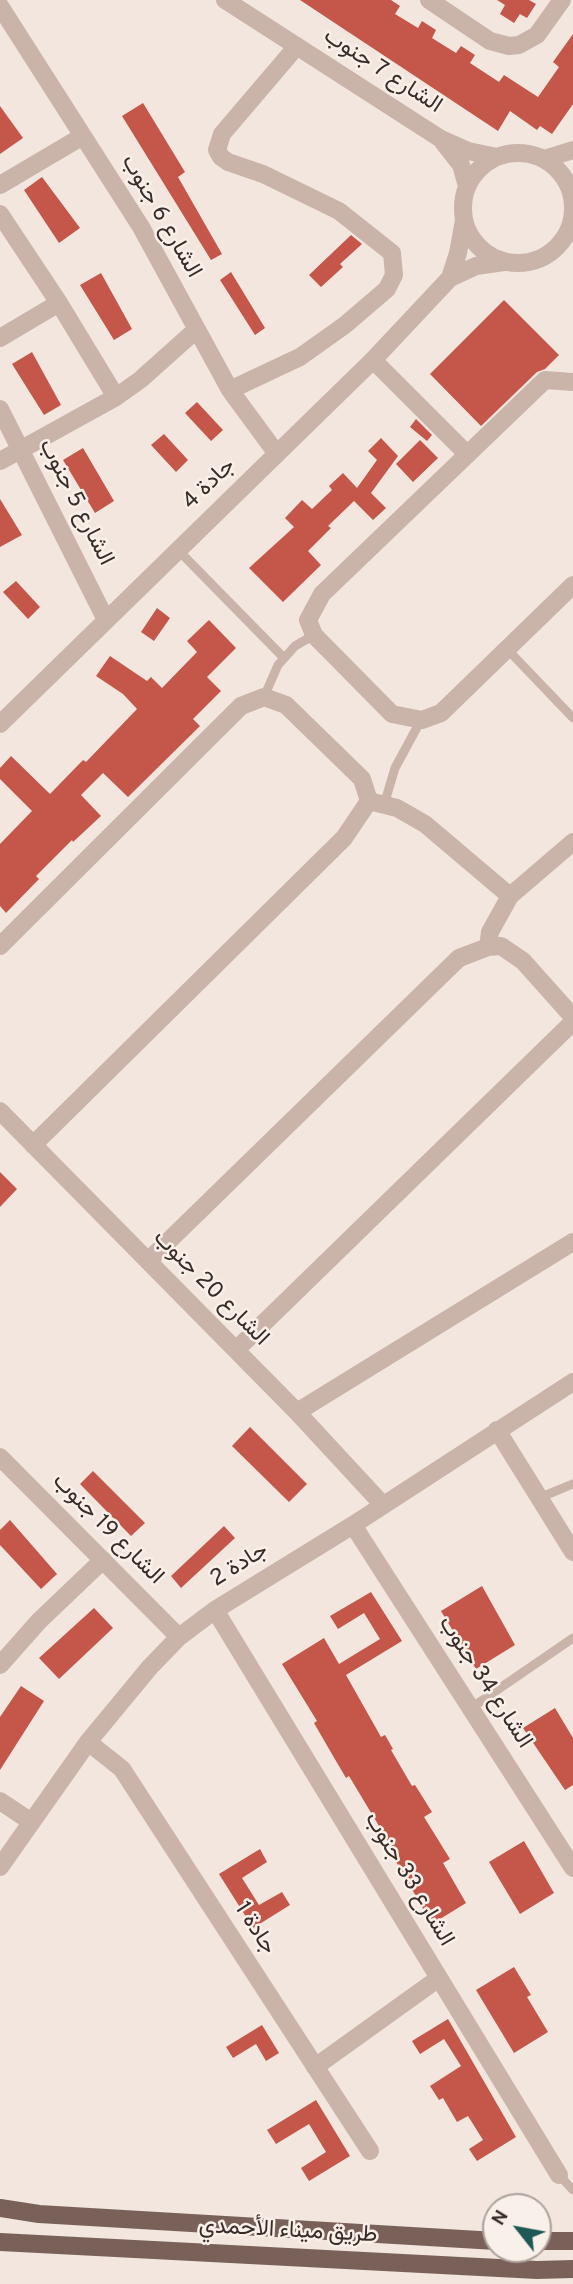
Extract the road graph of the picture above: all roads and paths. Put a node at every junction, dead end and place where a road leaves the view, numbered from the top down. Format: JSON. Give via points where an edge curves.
{"nodes":[{"id":1,"x":225,"y":0,"type":"edge"},
{"id":2,"x":429,"y":0,"type":"edge"},
{"id":3,"x":562,"y":0,"type":"edge"},
{"id":4,"x":0,"y":6,"type":"edge"},
{"id":5,"x":297,"y":46,"type":"junction"},
{"id":6,"x":83,"y":136,"type":"junction"},
{"id":7,"x":441,"y":139,"type":"junction"},
{"id":8,"x":573,"y":150,"type":"edge"},
{"id":9,"x":497,"y":157,"type":"junction"},
{"id":10,"x":544,"y":159,"type":"junction"},
{"id":11,"x":0,"y":186,"type":"edge"},
{"id":12,"x":467,"y":186,"type":"junction"},
{"id":13,"x":573,"y":212,"type":"edge"},
{"id":14,"x":0,"y":214,"type":"edge"},
{"id":15,"x":464,"y":220,"type":"junction"},
{"id":16,"x":552,"y":251,"type":"junction"},
{"id":17,"x":573,"y":251,"type":"edge"},
{"id":18,"x":505,"y":262,"type":"junction"},
{"id":19,"x":450,"y":278,"type":"junction"},
{"id":20,"x":59,"y":303,"type":"junction"},
{"id":21,"x":196,"y":330,"type":"junction"},
{"id":22,"x":0,"y":338,"type":"edge"},
{"id":23,"x":373,"y":360,"type":"junction"},
{"id":24,"x":573,"y":382,"type":"edge"},
{"id":25,"x":230,"y":390,"type":"junction"},
{"id":26,"x":116,"y":397,"type":"junction"},
{"id":27,"x":0,"y":409,"type":"edge"},
{"id":28,"x":20,"y":449,"type":"junction"},
{"id":29,"x":277,"y":454,"type":"junction"},
{"id":30,"x":467,"y":454,"type":"junction"},
{"id":31,"x":0,"y":461,"type":"edge"},
{"id":32,"x":178,"y":550,"type":"junction"},
{"id":33,"x":573,"y":585,"type":"edge"},
{"id":34,"x":106,"y":620,"type":"junction"},
{"id":35,"x":314,"y":635,"type":"junction"},
{"id":36,"x":508,"y":649,"type":"junction"},
{"id":37,"x":284,"y":658,"type":"junction"},
{"id":38,"x":264,"y":697,"type":"junction"},
{"id":39,"x":573,"y":718,"type":"edge"},
{"id":40,"x":422,"y":720,"type":"junction"},
{"id":41,"x":0,"y":724,"type":"edge"},
{"id":42,"x":377,"y":803,"type":"junction"},
{"id":43,"x":573,"y":842,"type":"edge"},
{"id":44,"x":510,"y":896,"type":"junction"},
{"id":45,"x":0,"y":946,"type":"edge"},
{"id":46,"x":488,"y":947,"type":"junction"},
{"id":47,"x":573,"y":1019,"type":"edge"},
{"id":48,"x":0,"y":1111,"type":"edge"},
{"id":49,"x":33,"y":1145,"type":"junction"},
{"id":50,"x":573,"y":1242,"type":"edge"},
{"id":51,"x":148,"y":1261,"type":"junction"},
{"id":52,"x":236,"y":1350,"type":"junction"},
{"id":53,"x":573,"y":1382,"type":"edge"},
{"id":54,"x":297,"y":1412,"type":"junction"},
{"id":55,"x":497,"y":1430,"type":"junction"},
{"id":56,"x":0,"y":1457,"type":"edge"},
{"id":57,"x":573,"y":1484,"type":"edge"},
{"id":58,"x":539,"y":1498,"type":"junction"},
{"id":59,"x":383,"y":1505,"type":"junction"},
{"id":60,"x":353,"y":1525,"type":"junction"},
{"id":61,"x":573,"y":1552,"type":"edge"},
{"id":62,"x":103,"y":1560,"type":"junction"},
{"id":63,"x":215,"y":1610,"type":"junction"},
{"id":64,"x":179,"y":1637,"type":"junction"},
{"id":65,"x":573,"y":1638,"type":"edge"},
{"id":66,"x":6,"y":1645,"type":"edge"},
{"id":67,"x":0,"y":1665,"type":"edge"},
{"id":68,"x":471,"y":1709,"type":"junction"},
{"id":69,"x":88,"y":1742,"type":"junction"},
{"id":70,"x":0,"y":1801,"type":"edge"},
{"id":71,"x":30,"y":1821,"type":"junction"},
{"id":72,"x":0,"y":1867,"type":"edge"},
{"id":73,"x":573,"y":1868,"type":"edge"},
{"id":74,"x":439,"y":1978,"type":"junction"},
{"id":75,"x":315,"y":2067,"type":"junction"},
{"id":76,"x":370,"y":2151,"type":"dead end"},
{"id":77,"x":559,"y":2175,"type":"joint"},
{"id":78,"x":573,"y":2190,"type":"edge"},
{"id":79,"x":0,"y":2208,"type":"edge"},
{"id":80,"x":482,"y":2240,"type":"edge"},
{"id":81,"x":552,"y":2241,"type":"edge"},
{"id":82,"x":573,"y":2241,"type":"edge"},
{"id":83,"x":0,"y":2242,"type":"edge"},
{"id":84,"x":573,"y":2269,"type":"edge"}],
"edges":[{"from":1,"to":5,"type":"street","name":"الشارع 7 جنوب"},
{"from":2,"to":3,"type":"street","via":[[499,45],[519,45],[537,35]]},
{"from":4,"to":6,"type":"street","name":"الشارع 6 جنوب"},
{"from":5,"to":7,"type":"street","name":"الشارع 7 جنوب"},
{"from":5,"to":25,"type":"street","via":[[222,134],[217,150],[228,162],[340,211],[391,253],[394,275],[387,289],[300,357]]},
{"from":6,"to":11,"type":"street"},
{"from":6,"to":21,"type":"street","name":"الشارع 6 جنوب","via":[[141,228]]},
{"from":7,"to":9,"type":"street","name":"الشارع 7 جنوب"},
{"from":7,"to":12,"type":"street","name":"الشارع 7 جنوب","via":[[461,165]]},
{"from":8,"to":10,"type":"street"},
{"from":9,"to":10,"type":"street","via":[[513,152]]},
{"from":9,"to":12,"type":"street","via":[[484,164]]},
{"from":10,"to":13,"type":"street","via":[[559,170],[569,186]]},
{"from":12,"to":15,"type":"street"},
{"from":13,"to":16,"type":"street","via":[[565,237]]},
{"from":14,"to":20,"type":"street"},
{"from":15,"to":18,"type":"street","via":[[478,247]]},
{"from":15,"to":19,"type":"street","name":"جادة 4"},
{"from":16,"to":17,"type":"street"},
{"from":16,"to":18,"type":"street","via":[[522,263]]},
{"from":18,"to":19,"type":"street","name":"جادة 4","via":[[476,266]]},
{"from":19,"to":23,"type":"street","name":"جادة 4"},
{"from":20,"to":22,"type":"street"},
{"from":20,"to":26,"type":"street"},
{"from":21,"to":25,"type":"street","name":"الشارع 6 جنوب"},
{"from":21,"to":26,"type":"street"},
{"from":23,"to":29,"type":"street","name":"جادة 4"},
{"from":23,"to":30,"type":"street"},
{"from":24,"to":30,"type":"street","via":[[545,380]]},
{"from":25,"to":29,"type":"street","name":"الشارع 6 جنوب"},
{"from":26,"to":28,"type":"street"},
{"from":27,"to":28,"type":"street","name":"الشارع 5 جنوب"},
{"from":28,"to":31,"type":"street"},
{"from":28,"to":34,"type":"street","name":"الشارع 5 جنوب"},
{"from":29,"to":32,"type":"street","name":"جادة 4"},
{"from":30,"to":35,"type":"street","via":[[322,594],[308,620]]},
{"from":32,"to":34,"type":"street","name":"جادة 4"},
{"from":32,"to":37,"type":"lane"},
{"from":33,"to":36,"type":"street"},
{"from":34,"to":41,"type":"street","name":"جادة 4"},
{"from":35,"to":37,"type":"lane"},
{"from":35,"to":40,"type":"street","via":[[392,714]]},
{"from":36,"to":39,"type":"lane"},
{"from":36,"to":40,"type":"street","via":[[441,713]]},
{"from":37,"to":38,"type":"lane"},
{"from":38,"to":42,"type":"street","via":[[286,705],[362,779]]},
{"from":38,"to":45,"type":"street","via":[[241,706]]},
{"from":40,"to":42,"type":"lane"},
{"from":42,"to":44,"type":"street","via":[[425,824]]},
{"from":42,"to":49,"type":"street"},
{"from":43,"to":44,"type":"street"},
{"from":44,"to":46,"type":"street","via":[[490,932]]},
{"from":46,"to":47,"type":"street","via":[[501,946],[523,961]]},
{"from":46,"to":51,"type":"street","via":[[459,958]]},
{"from":47,"to":52,"type":"street"},
{"from":48,"to":49,"type":"street","name":"الشارع 20 جنوب"},
{"from":49,"to":51,"type":"street","name":"الشارع 20 جنوب"},
{"from":50,"to":54,"type":"street"},
{"from":51,"to":52,"type":"street","name":"الشارع 20 جنوب"},
{"from":52,"to":54,"type":"street","name":"الشارع 20 جنوب"},
{"from":53,"to":55,"type":"street","name":"جادة 2"},
{"from":54,"to":59,"type":"street","name":"الشارع 20 جنوب"},
{"from":55,"to":58,"type":"street"},
{"from":55,"to":59,"type":"street","name":"جادة 2"},
{"from":56,"to":62,"type":"street","name":"الشارع 19 جنوب"},
{"from":57,"to":58,"type":"lane"},
{"from":58,"to":61,"type":"street"},
{"from":59,"to":60,"type":"street","name":"جادة 2"},
{"from":60,"to":63,"type":"street","name":"جادة 2"},
{"from":60,"to":68,"type":"street","name":"الشارع 34 جنوب"},
{"from":62,"to":64,"type":"street","name":"الشارع 19 جنوب"},
{"from":62,"to":66,"type":"street"},
{"from":63,"to":64,"type":"street","name":"جادة 2"},
{"from":63,"to":74,"type":"street","name":"الشارع 33 جنوب"},
{"from":64,"to":69,"type":"street","name":"جادة 2"},
{"from":65,"to":68,"type":"lane"},
{"from":66,"to":67,"type":"street"},
{"from":68,"to":73,"type":"street","name":"الشارع 34 جنوب"},
{"from":69,"to":71,"type":"street","name":"جادة 2"},
{"from":69,"to":75,"type":"street","name":"جادة 1","via":[[122,1769]]},
{"from":70,"to":71,"type":"street"},
{"from":71,"to":72,"type":"street","name":"جادة 2"},
{"from":74,"to":75,"type":"street"},
{"from":74,"to":77,"type":"street","name":"الشارع 33 جنوب"},
{"from":75,"to":76,"type":"street","name":"جادة 1"},
{"from":77,"to":78,"type":"lane"},
{"from":79,"to":80,"type":"main road","name":"طريق ميناء الأحمدي"},
{"from":81,"to":82,"type":"main road"},
{"from":83,"to":84,"type":"main road","name":"طريق ميناء الأحمدي"}]}
